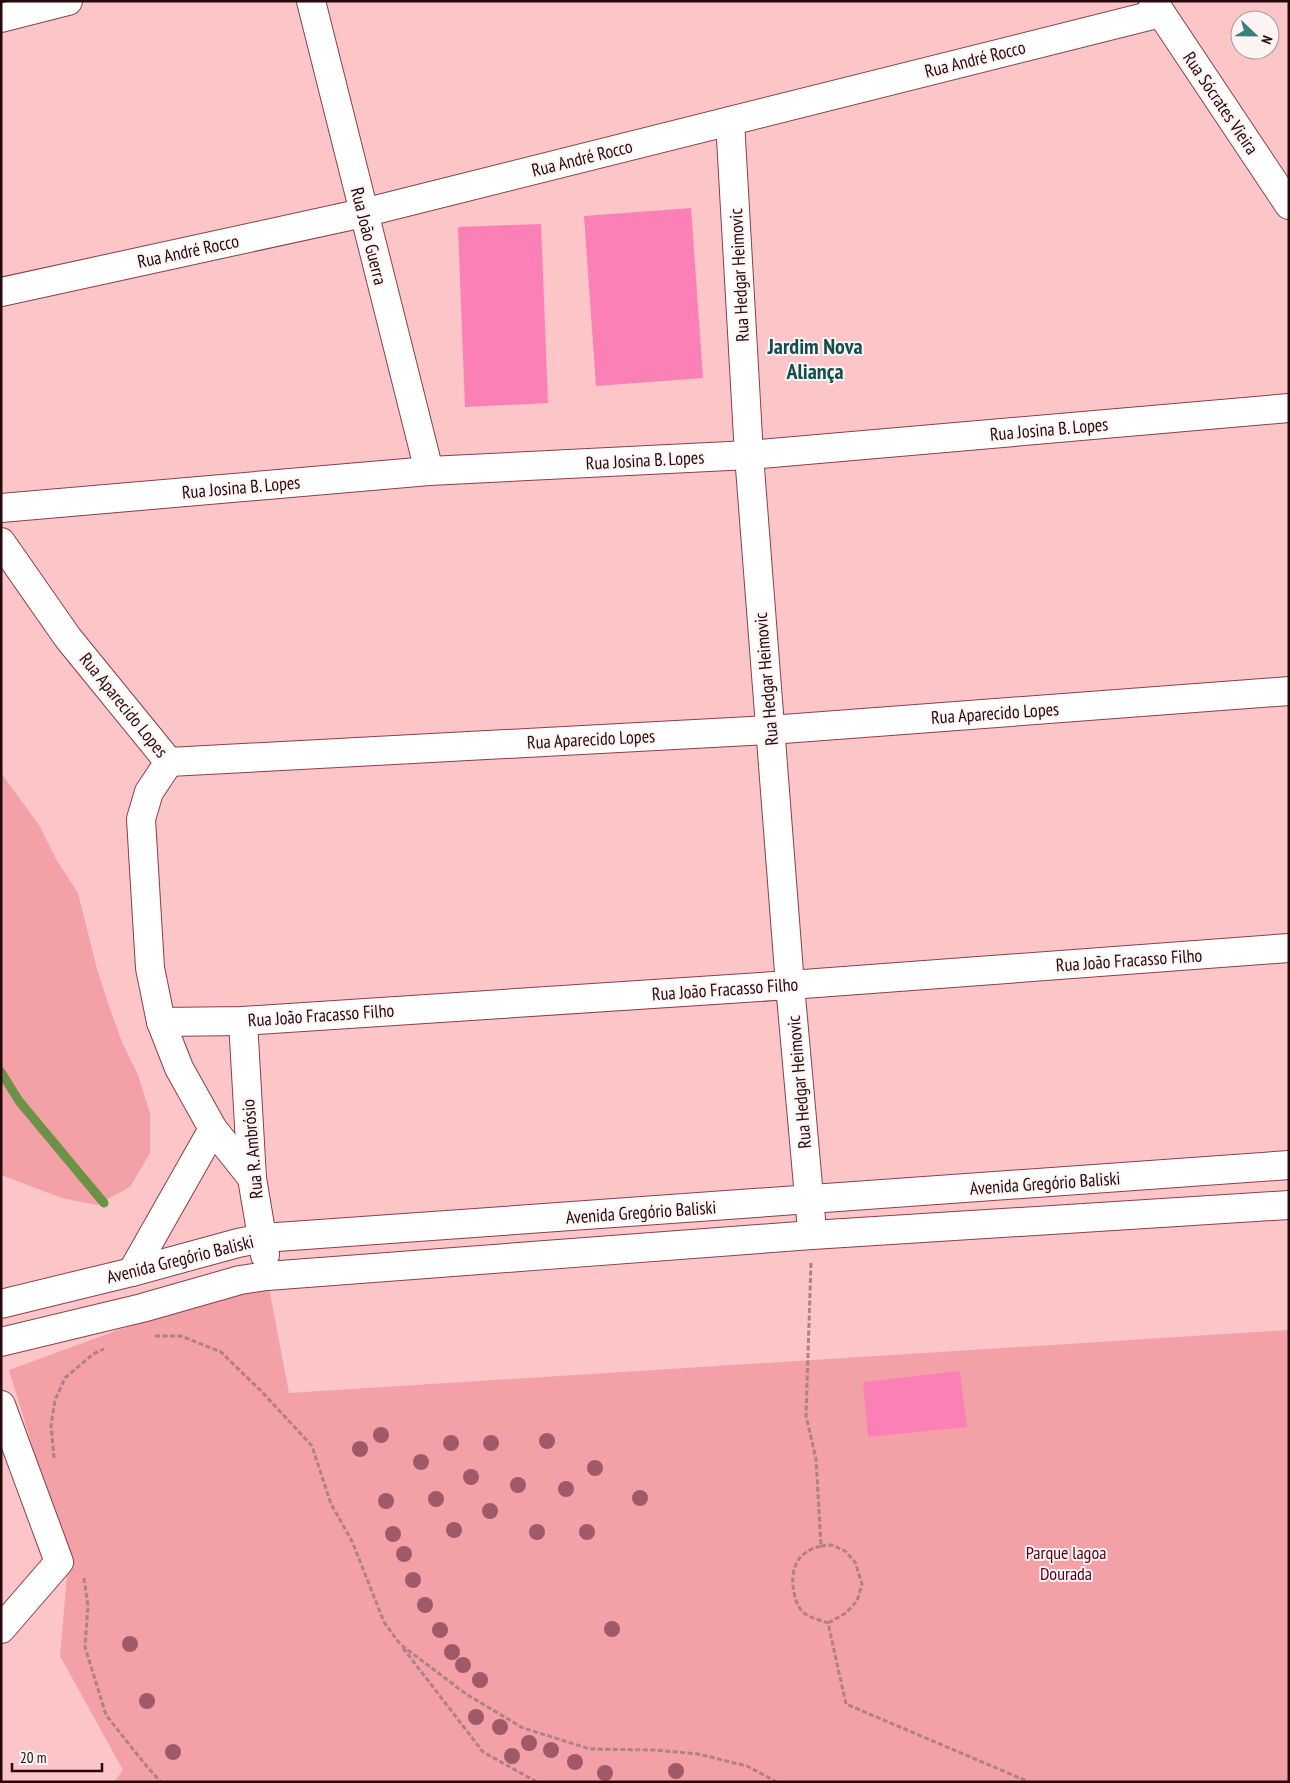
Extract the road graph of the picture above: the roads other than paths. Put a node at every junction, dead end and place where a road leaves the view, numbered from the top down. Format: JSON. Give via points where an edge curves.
{"nodes":[{"id":1,"x":68,"y":1,"type":"edge"},
{"id":2,"x":311,"y":1,"type":"edge"},
{"id":3,"x":1157,"y":7,"type":"edge"},
{"id":4,"x":1,"y":18,"type":"edge"},
{"id":5,"x":730,"y":121,"type":"junction"},
{"id":6,"x":1289,"y":205,"type":"edge"},
{"id":7,"x":363,"y":213,"type":"junction"},
{"id":8,"x":1,"y":292,"type":"edge"},
{"id":9,"x":1289,"y":408,"type":"edge"},
{"id":10,"x":749,"y":455,"type":"junction"},
{"id":11,"x":429,"y":471,"type":"junction"},
{"id":12,"x":1,"y":508,"type":"edge"},
{"id":13,"x":1,"y":542,"type":"edge"},
{"id":14,"x":1289,"y":691,"type":"edge"},
{"id":15,"x":770,"y":730,"type":"junction"},
{"id":16,"x":169,"y":762,"type":"junction"},
{"id":17,"x":1289,"y":948,"type":"edge"},
{"id":18,"x":790,"y":985,"type":"junction"},
{"id":19,"x":243,"y":1021,"type":"junction"},
{"id":20,"x":161,"y":1022,"type":"junction"},
{"id":21,"x":212,"y":1129,"type":"junction"},
{"id":22,"x":1289,"y":1165,"type":"edge"},
{"id":23,"x":252,"y":1178,"type":"junction"},
{"id":24,"x":809,"y":1200,"type":"junction"},
{"id":25,"x":1289,"y":1205,"type":"edge"},
{"id":26,"x":812,"y":1235,"type":"junction"},
{"id":27,"x":263,"y":1238,"type":"junction"},
{"id":28,"x":132,"y":1272,"type":"junction"},
{"id":29,"x":267,"y":1276,"type":"junction"},
{"id":30,"x":1,"y":1304,"type":"edge"},
{"id":31,"x":1,"y":1342,"type":"edge"},
{"id":32,"x":1,"y":1405,"type":"edge"},
{"id":33,"x":1,"y":1629,"type":"edge"}],
"edges":[{"from":1,"to":4,"type":"street"},
{"from":2,"to":7,"type":"street","name":"Rua João Guerra"},
{"from":3,"to":5,"type":"street","name":"Rua André Rocco","via":[[1080,32]]},
{"from":3,"to":6,"type":"street","name":"Rua Sócrates Vieira"},
{"from":5,"to":7,"type":"street","name":"Rua André Rocco"},
{"from":5,"to":10,"type":"street","name":"Rua Hedgar Heimovic"},
{"from":7,"to":8,"type":"street","name":"Rua André Rocco"},
{"from":7,"to":11,"type":"street","name":"Rua João Guerra"},
{"from":9,"to":10,"type":"street","name":"Rua Josina B. Lopes"},
{"from":10,"to":11,"type":"street","name":"Rua Josina B. Lopes"},
{"from":10,"to":15,"type":"street","name":"Rua Hedgar Heimovic"},
{"from":11,"to":12,"type":"street","name":"Rua Josina B. Lopes"},
{"from":13,"to":16,"type":"street","name":"Rua Aparecido Lopes","via":[[68,638]]},
{"from":14,"to":15,"type":"street","name":"Rua Aparecido Lopes"},
{"from":15,"to":16,"type":"street","name":"Rua Aparecido Lopes"},
{"from":15,"to":18,"type":"street","name":"Rua Hedgar Heimovic"},
{"from":16,"to":20,"type":"street","via":[[149,792],[141,819],[150,968]]},
{"from":17,"to":18,"type":"street","name":"Rua João Fracasso Filho"},
{"from":18,"to":19,"type":"street","name":"Rua João Fracasso Filho"},
{"from":18,"to":24,"type":"street","name":"Rua Hedgar Heimovic"},
{"from":19,"to":20,"type":"street","name":"Rua João Fracasso Filho"},
{"from":19,"to":23,"type":"street","name":"Rua R. Ambrósio"},
{"from":20,"to":21,"type":"street","via":[[179,1068]]},
{"from":21,"to":23,"type":"street"},
{"from":21,"to":28,"type":"street"},
{"from":22,"to":24,"type":"street","name":"Avenida Gregório Baliski"},
{"from":23,"to":27,"type":"street","name":"Rua R. Ambrósio"},
{"from":24,"to":26,"type":"street","name":"Rua Hedgar Heimovic"},
{"from":24,"to":27,"type":"street","name":"Avenida Gregório Baliski"},
{"from":25,"to":26,"type":"street","name":"Avenida Gregório Baliski"},
{"from":26,"to":29,"type":"street","name":"Avenida Gregório Baliski"},
{"from":27,"to":28,"type":"street","name":"Avenida Gregório Baliski"},
{"from":27,"to":29,"type":"street","name":"Rua R. Ambrósio"},
{"from":28,"to":30,"type":"street","name":"Avenida Gregório Baliski"},
{"from":29,"to":31,"type":"street","name":"Avenida Gregório Baliski","via":[[240,1280]]},
{"from":32,"to":33,"type":"street","via":[[59,1562]]}]}
